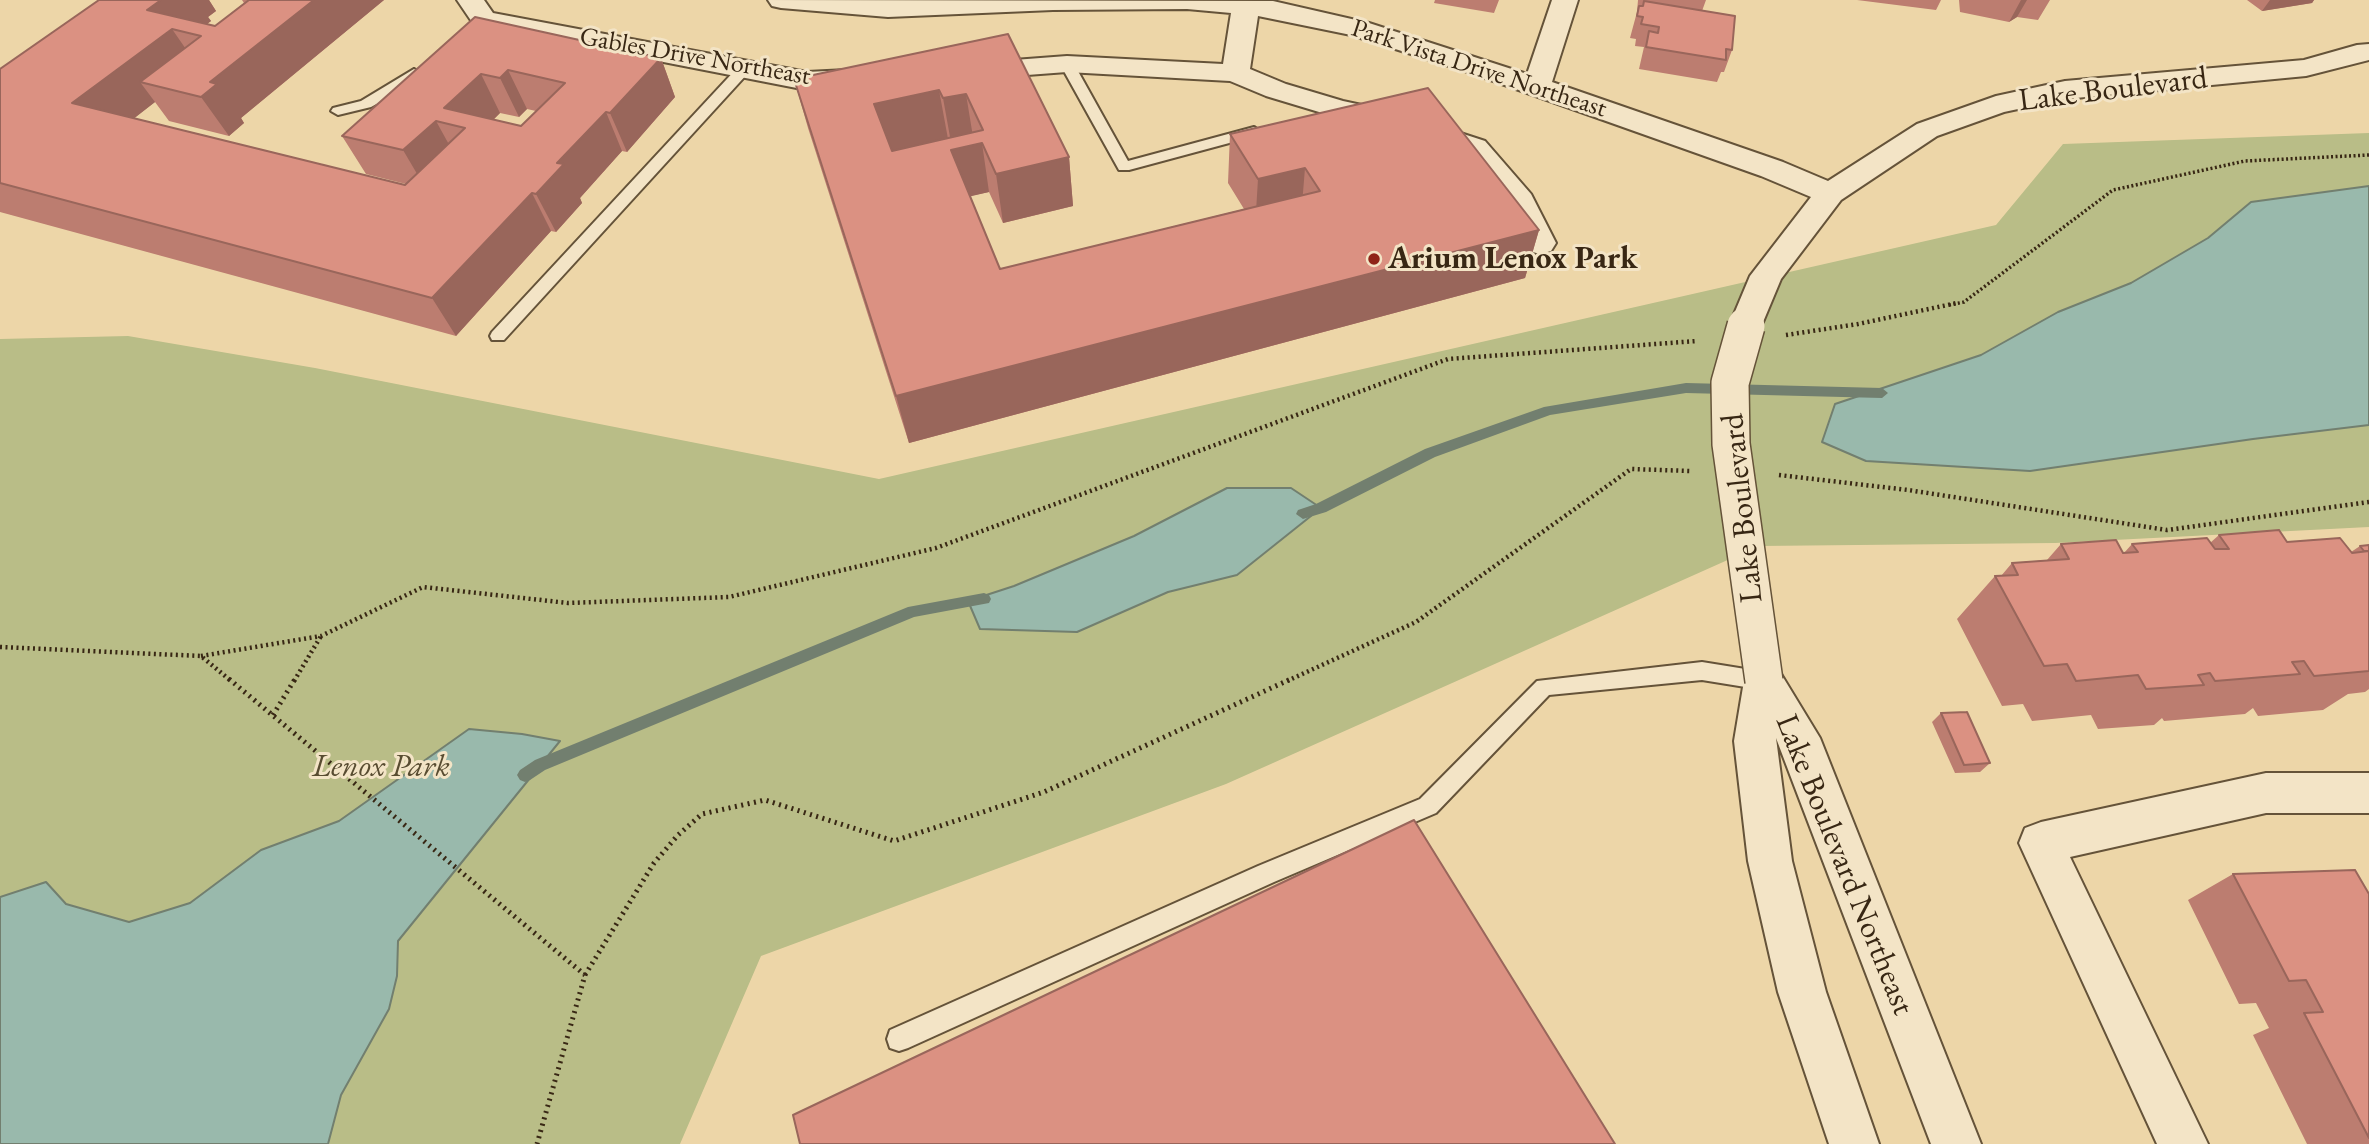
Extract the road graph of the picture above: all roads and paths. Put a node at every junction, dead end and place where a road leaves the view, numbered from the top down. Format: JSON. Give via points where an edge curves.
{"nodes":[{"id":1,"x":782,"y":0,"type":"edge"},
{"id":2,"x":1565,"y":0,"type":"edge"},
{"id":3,"x":1246,"y":7,"type":"junction"},
{"id":4,"x":476,"y":16,"type":"edge"},
{"id":5,"x":2365,"y":51,"type":"edge"},
{"id":6,"x":1067,"y":64,"type":"junction"},
{"id":7,"x":423,"y":67,"type":"edge"},
{"id":8,"x":2306,"y":68,"type":"junction"},
{"id":9,"x":744,"y":69,"type":"junction"},
{"id":10,"x":946,"y":73,"type":"edge"},
{"id":11,"x":1235,"y":73,"type":"junction"},
{"id":12,"x":876,"y":77,"type":"edge"},
{"id":13,"x":2369,"y":79,"type":"edge"},
{"id":14,"x":1537,"y":86,"type":"junction"},
{"id":15,"x":338,"y":111,"type":"dead end"},
{"id":16,"x":1272,"y":127,"type":"edge"},
{"id":17,"x":2369,"y":155,"type":"edge"},
{"id":18,"x":1830,"y":193,"type":"junction"},
{"id":19,"x":1540,"y":243,"type":"dead end"},
{"id":20,"x":1763,"y":331,"type":"junction"},
{"id":21,"x":498,"y":337,"type":"dead end"},
{"id":22,"x":1710,"y":341,"type":"dead end"},
{"id":23,"x":1697,"y":472,"type":"dead end"},
{"id":24,"x":1776,"y":475,"type":"dead end"},
{"id":25,"x":2369,"y":502,"type":"edge"},
{"id":26,"x":321,"y":636,"type":"junction"},
{"id":27,"x":0,"y":647,"type":"edge"},
{"id":28,"x":201,"y":656,"type":"junction"},
{"id":29,"x":1764,"y":681,"type":"junction"},
{"id":30,"x":273,"y":715,"type":"junction"},
{"id":31,"x":2369,"y":793,"type":"edge"},
{"id":32,"x":584,"y":975,"type":"junction"},
{"id":33,"x":899,"y":1039,"type":"dead end"},
{"id":34,"x":537,"y":1144,"type":"edge"},
{"id":35,"x":1854,"y":1144,"type":"edge"},
{"id":36,"x":1956,"y":1144,"type":"edge"},
{"id":37,"x":2183,"y":1144,"type":"edge"}],
"edges":[{"from":1,"to":3,"type":"street","name":"Park Vista Drive Northeast","via":[[888,9],[1053,2]]},
{"from":2,"to":14,"type":"street"},
{"from":3,"to":11,"type":"street"},
{"from":3,"to":14,"type":"street","name":"Park Vista Drive Northeast","via":[[1359,29]]},
{"from":4,"to":9,"type":"street","name":"Gables Drive Northeast"},
{"from":5,"to":8,"type":"street","name":"Lake Boulevard"},
{"from":6,"to":10,"type":"street"},
{"from":6,"to":11,"type":"street"},
{"from":6,"to":16,"type":"lane","via":[[1124,167]]},
{"from":7,"to":15,"type":"lane","via":[[366,104]]},
{"from":8,"to":13,"type":"street","name":"Lake Boulevard"},
{"from":8,"to":18,"type":"street","name":"Lake Boulevard","via":[[2065,90],[1996,106],[1927,131]]},
{"from":9,"to":12,"type":"street","name":"Gables Drive Northeast","via":[[807,81]]},
{"from":9,"to":21,"type":"lane"},
{"from":11,"to":19,"type":"street","via":[[1326,113],[1389,119],[1474,148],[1516,194]]},
{"from":14,"to":18,"type":"street","name":"Park Vista Drive Northeast"},
{"from":17,"to":20,"type":"path","via":[[2245,161],[2113,190],[1964,302],[1858,324]]},
{"from":18,"to":20,"type":"street","name":"Lake Boulevard","via":[[1766,276]]},
{"from":20,"to":29,"type":"street","name":"Lake Boulevard","bridge":true,"via":[[1730,383],[1731,444]]},
{"from":22,"to":26,"type":"path","via":[[1448,359],[936,548],[729,597],[568,603],[423,587]]},
{"from":23,"to":32,"type":"path","via":[[1631,469],[1416,622],[1044,792],[894,841],[765,800],[702,814],[654,863]]},
{"from":24,"to":25,"type":"path","via":[[1908,490],[2167,530]]},
{"from":26,"to":28,"type":"path"},
{"from":26,"to":30,"type":"path"},
{"from":27,"to":28,"type":"path"},
{"from":28,"to":30,"type":"path"},
{"from":29,"to":33,"type":"lane","via":[[1702,671],[1544,687],[1428,806]]},
{"from":29,"to":35,"type":"street","name":"Lake Boulevard Northeast","via":[[1755,741],[1770,861],[1802,992]]},
{"from":29,"to":36,"type":"street","name":"Lake Boulevard Northeast","via":[[1799,738]]},
{"from":30,"to":32,"type":"path"},
{"from":31,"to":37,"type":"street","via":[[2266,793],[2040,843]]},
{"from":32,"to":34,"type":"path"}]}
